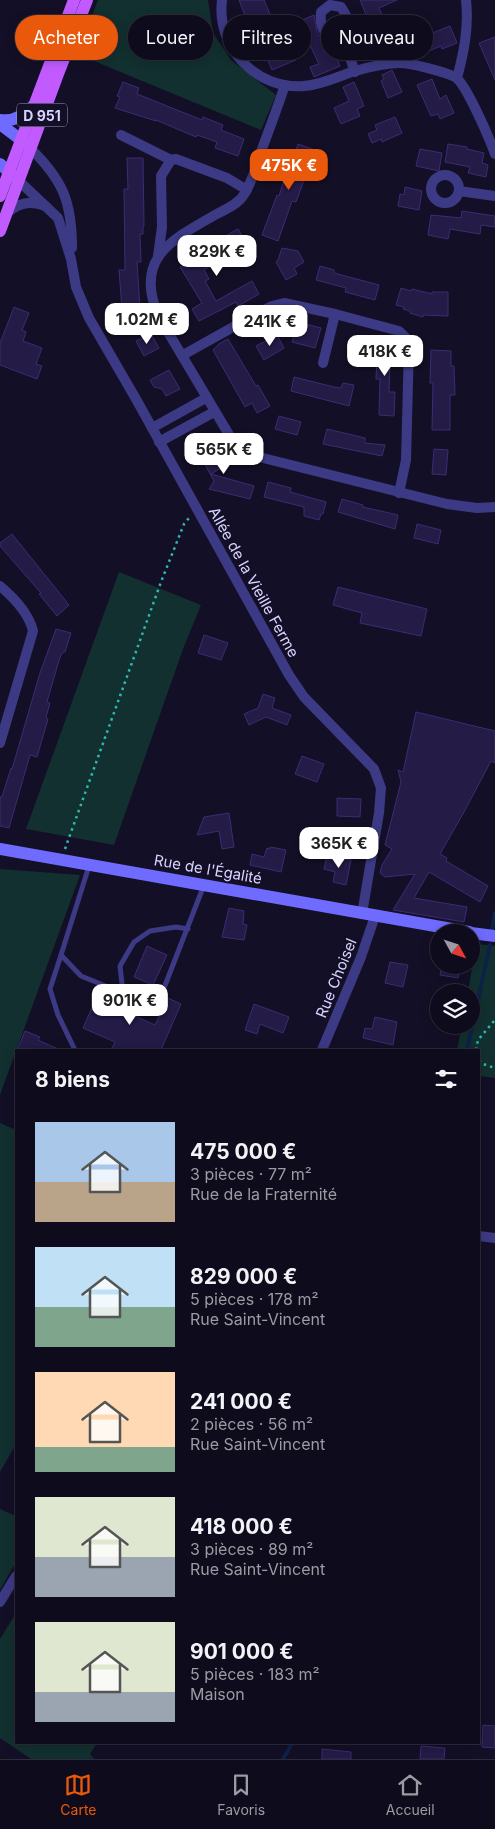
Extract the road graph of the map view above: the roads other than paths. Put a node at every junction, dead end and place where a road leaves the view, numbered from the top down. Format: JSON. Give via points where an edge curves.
{"nodes":[{"id":1,"x":76,"y":0,"type":"edge"},
{"id":2,"x":87,"y":0,"type":"edge"},
{"id":3,"x":222,"y":0,"type":"edge"},
{"id":4,"x":466,"y":0,"type":"edge"},
{"id":5,"x":350,"y":60,"type":"edge"},
{"id":6,"x":354,"y":72,"type":"junction"},
{"id":7,"x":457,"y":78,"type":"junction"},
{"id":8,"x":285,"y":85,"type":"junction"},
{"id":9,"x":34,"y":106,"type":"junction"},
{"id":10,"x":0,"y":122,"type":"edge"},
{"id":11,"x":121,"y":136,"type":"dead end"},
{"id":12,"x":26,"y":143,"type":"junction"},
{"id":13,"x":495,"y":154,"type":"edge"},
{"id":14,"x":171,"y":160,"type":"junction"},
{"id":15,"x":10,"y":173,"type":"edge"},
{"id":16,"x":247,"y":190,"type":"junction"},
{"id":17,"x":459,"y":191,"type":"dead end"},
{"id":18,"x":0,"y":196,"type":"edge"},
{"id":19,"x":495,"y":196,"type":"edge"},
{"id":20,"x":50,"y":208,"type":"junction"},
{"id":21,"x":3,"y":213,"type":"edge"},
{"id":22,"x":0,"y":231,"type":"edge"},
{"id":23,"x":158,"y":257,"type":"junction"},
{"id":24,"x":71,"y":259,"type":"junction"},
{"id":25,"x":335,"y":314,"type":"junction"},
{"id":26,"x":183,"y":356,"type":"junction"},
{"id":27,"x":323,"y":363,"type":"dead end"},
{"id":28,"x":206,"y":398,"type":"junction"},
{"id":29,"x":214,"y":412,"type":"junction"},
{"id":30,"x":152,"y":428,"type":"junction"},
{"id":31,"x":160,"y":442,"type":"junction"},
{"id":32,"x":400,"y":494,"type":"junction"},
{"id":33,"x":495,"y":507,"type":"edge"},
{"id":34,"x":0,"y":586,"type":"edge"},
{"id":35,"x":0,"y":743,"type":"edge"},
{"id":36,"x":0,"y":849,"type":"edge"},
{"id":37,"x":89,"y":865,"type":"junction"},
{"id":38,"x":205,"y":885,"type":"junction"},
{"id":39,"x":362,"y":914,"type":"junction"},
{"id":40,"x":375,"y":916,"type":"junction"},
{"id":41,"x":430,"y":926,"type":"edge"},
{"id":42,"x":188,"y":929,"type":"junction"},
{"id":43,"x":480,"y":934,"type":"edge"},
{"id":44,"x":495,"y":936,"type":"edge"},
{"id":45,"x":60,"y":955,"type":"junction"},
{"id":46,"x":122,"y":993,"type":"junction"},
{"id":47,"x":75,"y":1049,"type":"edge"},
{"id":48,"x":322,"y":1049,"type":"edge"},
{"id":49,"x":480,"y":1236,"type":"edge"},
{"id":50,"x":495,"y":1238,"type":"edge"},
{"id":51,"x":15,"y":1578,"type":"edge"},
{"id":52,"x":0,"y":1602,"type":"edge"}],
"edges":[{"from":1,"to":9,"type":"main road","number":"D 951"},
{"from":1,"to":12,"type":"main road","number":"D 951"},
{"from":2,"to":12,"type":"main road","number":"D 951"},
{"from":3,"to":8,"type":"street","via":[[220,16],[233,52],[266,79]]},
{"from":4,"to":7,"type":"street","via":[[467,23]]},
{"from":5,"to":6,"type":"street"},
{"from":6,"to":7,"type":"street","via":[[402,63]]},
{"from":6,"to":8,"type":"street","via":[[314,85]]},
{"from":7,"to":13,"type":"street","via":[[483,124]]},
{"from":8,"to":16,"type":"street"},
{"from":9,"to":10,"type":"street","via":[[20,117]]},
{"from":9,"to":12,"type":"main road","number":"D 951"},
{"from":10,"to":12,"type":"street"},
{"from":11,"to":14,"type":"street"},
{"from":12,"to":15,"type":"main road","number":"D 951"},
{"from":12,"to":24,"type":"street","name":"Allée de la Vieille Ferme","via":[[52,171],[64,194],[72,225]]},
{"from":14,"to":16,"type":"street","via":[[227,178]]},
{"from":14,"to":23,"type":"street","via":[[161,176],[162,227]]},
{"from":15,"to":18,"type":"main road","number":"D 951"},
{"from":15,"to":20,"type":"street","name":"Allée de la Vieille Ferme"},
{"from":15,"to":21,"type":"main road","number":"D 951"},
{"from":16,"to":23,"type":"street","via":[[239,201],[177,237]]},
{"from":17,"to":19,"type":"street"},
{"from":20,"to":21,"type":"street","via":[[30,202]]},
{"from":20,"to":24,"type":"street","name":"Allée de la Vieille Ferme","via":[[61,223]]},
{"from":21,"to":22,"type":"main road","number":"D 951"},
{"from":23,"to":26,"type":"street","via":[[152,276],[152,303]]},
{"from":24,"to":30,"type":"street","name":"Allée de la Vieille Ferme","via":[[76,287],[88,318]]},
{"from":25,"to":26,"type":"street","via":[[290,304],[272,306]]},
{"from":25,"to":27,"type":"street"},
{"from":25,"to":32,"type":"street","via":[[392,328],[408,339],[406,460]]},
{"from":26,"to":28,"type":"street"},
{"from":28,"to":29,"type":"street"},
{"from":28,"to":30,"type":"street"},
{"from":29,"to":31,"type":"street"},
{"from":29,"to":32,"type":"street","via":[[234,444],[245,452]]},
{"from":30,"to":31,"type":"street","name":"Allée de la Vieille Ferme"},
{"from":31,"to":39,"type":"street","name":"Allée de la Vieille Ferme","via":[[289,675],[304,697],[374,769],[381,788],[379,813]]},
{"from":32,"to":33,"type":"street","via":[[461,507]]},
{"from":34,"to":35,"type":"street","via":[[31,622],[33,631]]},
{"from":36,"to":37,"type":"street","name":"Rue de l'Égalité"},
{"from":37,"to":38,"type":"street","name":"Rue de l'Égalité"},
{"from":37,"to":45,"type":"lane"},
{"from":38,"to":39,"type":"street","name":"Rue de l'Égalité"},
{"from":38,"to":42,"type":"lane"},
{"from":39,"to":40,"type":"street","name":"Rue de l'Égalité"},
{"from":40,"to":41,"type":"street","name":"Rue de l'Égalité"},
{"from":40,"to":48,"type":"street","name":"Rue Choisel"},
{"from":42,"to":46,"type":"lane","via":[[159,993],[144,1000]]},
{"from":42,"to":46,"type":"lane","via":[[176,927],[150,931],[134,942],[120,966]]},
{"from":43,"to":44,"type":"street","name":"Rue de l'Égalité"},
{"from":45,"to":46,"type":"lane","via":[[81,976]]},
{"from":45,"to":47,"type":"lane","via":[[50,988],[58,1015]]},
{"from":49,"to":50,"type":"street"},
{"from":51,"to":52,"type":"street"}]}
